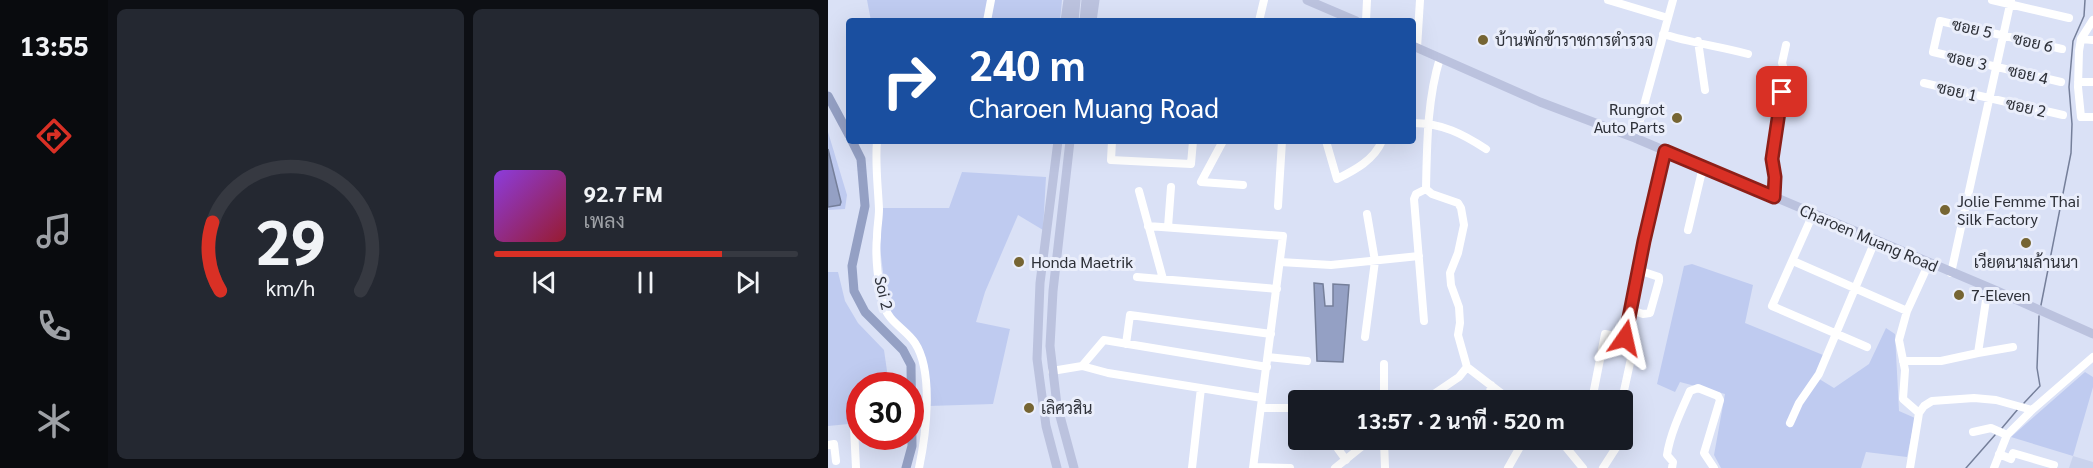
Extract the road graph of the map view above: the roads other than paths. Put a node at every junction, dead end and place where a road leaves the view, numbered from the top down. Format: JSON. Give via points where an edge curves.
{"nodes":[{"id":1,"x":991,"y":0,"type":"edge"},
{"id":2,"x":1068,"y":0,"type":"edge"},
{"id":3,"x":1076,"y":0,"type":"edge"},
{"id":4,"x":1086,"y":0,"type":"edge"},
{"id":5,"x":1095,"y":0,"type":"edge"},
{"id":6,"x":1264,"y":0,"type":"edge"},
{"id":7,"x":1307,"y":0,"type":"edge"},
{"id":8,"x":1367,"y":0,"type":"edge"},
{"id":9,"x":1420,"y":0,"type":"edge"},
{"id":10,"x":1608,"y":0,"type":"edge"},
{"id":11,"x":1673,"y":0,"type":"edge"},
{"id":12,"x":1992,"y":0,"type":"edge"},
{"id":13,"x":2011,"y":2,"type":"edge"},
{"id":14,"x":988,"y":18,"type":"edge"},
{"id":15,"x":1065,"y":18,"type":"edge"},
{"id":16,"x":1074,"y":18,"type":"edge"},
{"id":17,"x":1084,"y":18,"type":"edge"},
{"id":18,"x":1092,"y":18,"type":"edge"},
{"id":19,"x":1260,"y":18,"type":"edge"},
{"id":20,"x":1349,"y":18,"type":"edge"},
{"id":21,"x":1366,"y":18,"type":"edge"},
{"id":22,"x":1668,"y":18,"type":"junction"},
{"id":23,"x":2069,"y":18,"type":"dead end"},
{"id":24,"x":2093,"y":20,"type":"edge"},
{"id":25,"x":1940,"y":21,"type":"joint"},
{"id":26,"x":1663,"y":34,"type":"junction"},
{"id":27,"x":2003,"y":35,"type":"junction"},
{"id":28,"x":1416,"y":38,"type":"edge"},
{"id":29,"x":2081,"y":39,"type":"junction"},
{"id":30,"x":2093,"y":40,"type":"edge"},
{"id":31,"x":1698,"y":41,"type":"junction"},
{"id":32,"x":1786,"y":45,"type":"dead end"},
{"id":33,"x":1416,"y":47,"type":"edge"},
{"id":34,"x":2062,"y":49,"type":"dead end"},
{"id":35,"x":1748,"y":54,"type":"dead end"},
{"id":36,"x":1440,"y":58,"type":"junction"},
{"id":37,"x":1996,"y":67,"type":"junction"},
{"id":38,"x":2078,"y":81,"type":"junction"},
{"id":39,"x":2061,"y":82,"type":"dead end"},
{"id":40,"x":2093,"y":82,"type":"edge"},
{"id":41,"x":1924,"y":83,"type":"dead end"},
{"id":42,"x":1705,"y":90,"type":"dead end"},
{"id":43,"x":1989,"y":98,"type":"junction"},
{"id":44,"x":2063,"y":115,"type":"dead end"},
{"id":45,"x":2093,"y":117,"type":"edge"},
{"id":46,"x":1416,"y":123,"type":"edge"},
{"id":47,"x":1428,"y":123,"type":"junction"},
{"id":48,"x":1635,"y":138,"type":"junction"},
{"id":49,"x":877,"y":144,"type":"edge"},
{"id":50,"x":1052,"y":144,"type":"edge"},
{"id":51,"x":1058,"y":144,"type":"edge"},
{"id":52,"x":1072,"y":144,"type":"edge"},
{"id":53,"x":1112,"y":144,"type":"edge"},
{"id":54,"x":1193,"y":144,"type":"edge"},
{"id":55,"x":1221,"y":144,"type":"edge"},
{"id":56,"x":1282,"y":144,"type":"edge"},
{"id":57,"x":1327,"y":144,"type":"edge"},
{"id":58,"x":1380,"y":144,"type":"edge"},
{"id":59,"x":1486,"y":149,"type":"dead end"},
{"id":60,"x":1665,"y":151,"type":"junction"},
{"id":61,"x":1054,"y":165,"type":"junction"},
{"id":62,"x":1703,"y":167,"type":"junction"},
{"id":63,"x":1243,"y":185,"type":"dead end"},
{"id":64,"x":1171,"y":187,"type":"dead end"},
{"id":65,"x":1426,"y":189,"type":"junction"},
{"id":66,"x":1139,"y":191,"type":"dead end"},
{"id":67,"x":1774,"y":197,"type":"junction"},
{"id":68,"x":1278,"y":206,"type":"dead end"},
{"id":69,"x":1367,"y":214,"type":"dead end"},
{"id":70,"x":1813,"y":214,"type":"junction"},
{"id":71,"x":1148,"y":225,"type":"junction"},
{"id":72,"x":1167,"y":227,"type":"junction"},
{"id":73,"x":1688,"y":230,"type":"dead end"},
{"id":74,"x":1875,"y":241,"type":"junction"},
{"id":75,"x":1419,"y":256,"type":"junction"},
{"id":76,"x":1375,"y":261,"type":"junction"},
{"id":77,"x":1793,"y":261,"type":"junction"},
{"id":78,"x":1280,"y":262,"type":"junction"},
{"id":79,"x":1929,"y":263,"type":"junction"},
{"id":80,"x":1638,"y":270,"type":"junction"},
{"id":81,"x":1951,"y":273,"type":"junction"},
{"id":82,"x":1137,"y":277,"type":"dead end"},
{"id":83,"x":1163,"y":279,"type":"junction"},
{"id":84,"x":1856,"y":287,"type":"junction"},
{"id":85,"x":1988,"y":287,"type":"junction"},
{"id":86,"x":1277,"y":289,"type":"junction"},
{"id":87,"x":1631,"y":310,"type":"junction"},
{"id":88,"x":1907,"y":311,"type":"junction"},
{"id":89,"x":1424,"y":321,"type":"dead end"},
{"id":90,"x":1836,"y":333,"type":"junction"},
{"id":91,"x":1271,"y":334,"type":"junction"},
{"id":92,"x":2093,"y":334,"type":"edge"},
{"id":93,"x":1365,"y":338,"type":"dead end"},
{"id":94,"x":1625,"y":338,"type":"junction"},
{"id":95,"x":1126,"y":344,"type":"junction"},
{"id":96,"x":1867,"y":347,"type":"dead end"},
{"id":97,"x":2013,"y":347,"type":"dead end"},
{"id":98,"x":1978,"y":353,"type":"junction"},
{"id":99,"x":1268,"y":357,"type":"junction"},
{"id":100,"x":2093,"y":357,"type":"edge"},
{"id":101,"x":1307,"y":361,"type":"dead end"},
{"id":102,"x":1903,"y":361,"type":"junction"},
{"id":103,"x":1383,"y":364,"type":"dead end"},
{"id":104,"x":1082,"y":366,"type":"junction"},
{"id":105,"x":1266,"y":367,"type":"junction"},
{"id":106,"x":1467,"y":367,"type":"junction"},
{"id":107,"x":1052,"y":371,"type":"junction"},
{"id":108,"x":1491,"y":385,"type":"junction"},
{"id":109,"x":1201,"y":388,"type":"junction"},
{"id":110,"x":1384,"y":390,"type":"edge"},
{"id":111,"x":1440,"y":390,"type":"edge"},
{"id":112,"x":1490,"y":390,"type":"edge"},
{"id":113,"x":1497,"y":390,"type":"edge"},
{"id":114,"x":1594,"y":390,"type":"edge"},
{"id":115,"x":1624,"y":390,"type":"edge"},
{"id":116,"x":1262,"y":398,"type":"junction"},
{"id":117,"x":1261,"y":408,"type":"junction"},
{"id":118,"x":1288,"y":408,"type":"edge"},
{"id":119,"x":2024,"y":408,"type":"junction"},
{"id":120,"x":1919,"y":413,"type":"junction"},
{"id":121,"x":1790,"y":423,"type":"dead end"},
{"id":122,"x":1973,"y":432,"type":"dead end"},
{"id":123,"x":2007,"y":435,"type":"junction"},
{"id":124,"x":828,"y":444,"type":"edge"},
{"id":125,"x":855,"y":450,"type":"edge"},
{"id":126,"x":1339,"y":450,"type":"edge"},
{"id":127,"x":1358,"y":450,"type":"edge"},
{"id":128,"x":1384,"y":450,"type":"edge"},
{"id":129,"x":1518,"y":450,"type":"edge"},
{"id":130,"x":1569,"y":450,"type":"edge"},
{"id":131,"x":1615,"y":450,"type":"edge"},
{"id":132,"x":1999,"y":454,"type":"junction"},
{"id":133,"x":1346,"y":460,"type":"junction"},
{"id":134,"x":836,"y":461,"type":"dead end"},
{"id":135,"x":2054,"y":465,"type":"dead end"},
{"id":136,"x":1253,"y":467,"type":"edge"},
{"id":137,"x":856,"y":468,"type":"edge"},
{"id":138,"x":920,"y":468,"type":"edge"},
{"id":139,"x":1057,"y":468,"type":"edge"},
{"id":140,"x":1074,"y":468,"type":"edge"},
{"id":141,"x":1192,"y":468,"type":"edge"},
{"id":142,"x":1270,"y":468,"type":"edge"},
{"id":143,"x":1290,"y":468,"type":"edge"},
{"id":144,"x":1335,"y":468,"type":"edge"},
{"id":145,"x":1385,"y":468,"type":"edge"},
{"id":146,"x":1508,"y":468,"type":"edge"},
{"id":147,"x":1584,"y":468,"type":"edge"},
{"id":148,"x":1603,"y":468,"type":"edge"},
{"id":149,"x":1672,"y":468,"type":"edge"},
{"id":150,"x":1714,"y":468,"type":"edge"},
{"id":151,"x":1910,"y":468,"type":"edge"},
{"id":152,"x":1994,"y":468,"type":"edge"}],
"edges":[{"from":1,"to":14,"type":"street"},
{"from":2,"to":15,"type":"main road"},
{"from":3,"to":16,"type":"main road"},
{"from":4,"to":17,"type":"main road"},
{"from":5,"to":18,"type":"main road"},
{"from":6,"to":19,"type":"street"},
{"from":7,"to":20,"type":"main road"},
{"from":8,"to":21,"type":"street"},
{"from":9,"to":28,"type":"street"},
{"from":10,"to":22,"type":"street"},
{"from":11,"to":22,"type":"street"},
{"from":12,"to":13,"type":"street"},
{"from":13,"to":23,"type":"street"},
{"from":13,"to":27,"type":"street"},
{"from":22,"to":26,"type":"street"},
{"from":24,"to":29,"type":"street"},
{"from":25,"to":27,"type":"street","name":"ซอย 5"},
{"from":25,"to":37,"type":"street","name":"ซอย 3","via":[[1933,52]]},
{"from":26,"to":31,"type":"street"},
{"from":26,"to":48,"type":"street"},
{"from":27,"to":34,"type":"street","name":"ซอย 6"},
{"from":27,"to":37,"type":"street"},
{"from":29,"to":30,"type":"street"},
{"from":29,"to":38,"type":"street"},
{"from":31,"to":35,"type":"street"},
{"from":31,"to":42,"type":"street"},
{"from":32,"to":67,"type":"street","via":[[1773,144]]},
{"from":33,"to":36,"type":"main road","name":"Charoen Muang Road"},
{"from":36,"to":47,"type":"street"},
{"from":36,"to":48,"type":"main road","name":"Charoen Muang Road"},
{"from":37,"to":39,"type":"street","name":"ซอย 4"},
{"from":37,"to":43,"type":"street"},
{"from":38,"to":40,"type":"street"},
{"from":38,"to":45,"type":"street","via":[[2081,117]]},
{"from":41,"to":43,"type":"street","name":"ซอย 1"},
{"from":43,"to":44,"type":"street","name":"ซอย 2"},
{"from":43,"to":81,"type":"street"},
{"from":46,"to":47,"type":"street"},
{"from":47,"to":59,"type":"street","via":[[1462,134]]},
{"from":47,"to":65,"type":"street"},
{"from":48,"to":60,"type":"main road","name":"Charoen Muang Road"},
{"from":49,"to":138,"type":"street","name":"Soi 2","via":[[876,238],[884,307],[922,353],[926,383],[926,436]]},
{"from":50,"to":61,"type":"main road"},
{"from":51,"to":61,"type":"main road"},
{"from":52,"to":107,"type":"main road","via":[[1053,291]]},
{"from":53,"to":54,"type":"street","via":[[1112,160],[1191,164]]},
{"from":55,"to":63,"type":"street","via":[[1201,182]]},
{"from":56,"to":68,"type":"street"},
{"from":57,"to":58,"type":"street","via":[[1337,179],[1354,171]]},
{"from":60,"to":62,"type":"main road","name":"Charoen Muang Road"},
{"from":60,"to":80,"type":"street"},
{"from":61,"to":139,"type":"main road","via":[[1040,283],[1037,359],[1044,418]]},
{"from":62,"to":67,"type":"main road","name":"Charoen Muang Road"},
{"from":62,"to":73,"type":"street"},
{"from":64,"to":72,"type":"street"},
{"from":65,"to":75,"type":"street","via":[[1414,199]]},
{"from":65,"to":106,"type":"street","via":[[1461,208],[1464,225],[1450,273],[1459,307],[1458,335]]},
{"from":66,"to":71,"type":"street"},
{"from":67,"to":70,"type":"main road","name":"Charoen Muang Road"},
{"from":69,"to":76,"type":"street"},
{"from":70,"to":74,"type":"main road","name":"Charoen Muang Road"},
{"from":70,"to":77,"type":"street"},
{"from":71,"to":72,"type":"street"},
{"from":71,"to":83,"type":"street"},
{"from":72,"to":78,"type":"street","via":[[1284,236]]},
{"from":74,"to":79,"type":"main road","name":"Charoen Muang Road"},
{"from":74,"to":84,"type":"street"},
{"from":75,"to":76,"type":"street"},
{"from":75,"to":89,"type":"street"},
{"from":76,"to":78,"type":"street","via":[[1331,265]]},
{"from":76,"to":93,"type":"street"},
{"from":77,"to":84,"type":"street"},
{"from":77,"to":90,"type":"street","via":[[1772,306]]},
{"from":78,"to":86,"type":"street"},
{"from":79,"to":81,"type":"main road","name":"Charoen Muang Road"},
{"from":79,"to":88,"type":"street"},
{"from":80,"to":87,"type":"street"},
{"from":80,"to":87,"type":"street","via":[[1656,275],[1659,280],[1650,313]]},
{"from":81,"to":85,"type":"main road","name":"Charoen Muang Road"},
{"from":82,"to":83,"type":"street"},
{"from":83,"to":86,"type":"street"},
{"from":84,"to":88,"type":"street"},
{"from":84,"to":90,"type":"street"},
{"from":85,"to":92,"type":"main road","name":"Charoen Muang Road"},
{"from":85,"to":98,"type":"street"},
{"from":86,"to":91,"type":"street"},
{"from":87,"to":94,"type":"street"},
{"from":88,"to":102,"type":"street","via":[[1899,340]]},
{"from":90,"to":96,"type":"street"},
{"from":90,"to":121,"type":"street","via":[[1819,374]]},
{"from":91,"to":95,"type":"street","via":[[1130,315]]},
{"from":91,"to":99,"type":"street"},
{"from":94,"to":114,"type":"street","via":[[1605,334]]},
{"from":94,"to":115,"type":"street","via":[[1635,340]]},
{"from":95,"to":104,"type":"street","via":[[1104,340]]},
{"from":95,"to":105,"type":"street"},
{"from":97,"to":98,"type":"street"},
{"from":98,"to":102,"type":"street","via":[[1941,361]]},
{"from":99,"to":101,"type":"street"},
{"from":99,"to":105,"type":"street"},
{"from":100,"to":119,"type":"street"},
{"from":102,"to":120,"type":"street","via":[[1903,399]]},
{"from":103,"to":110,"type":"street"},
{"from":104,"to":107,"type":"street"},
{"from":104,"to":109,"type":"street"},
{"from":105,"to":116,"type":"street"},
{"from":106,"to":108,"type":"street"},
{"from":106,"to":111,"type":"street"},
{"from":107,"to":140,"type":"main road"},
{"from":108,"to":112,"type":"street"},
{"from":108,"to":113,"type":"street"},
{"from":109,"to":116,"type":"street"},
{"from":109,"to":141,"type":"street"},
{"from":116,"to":117,"type":"street"},
{"from":117,"to":118,"type":"street"},
{"from":117,"to":136,"type":"street"},
{"from":119,"to":120,"type":"street","via":[[1974,398],[1928,402]]},
{"from":119,"to":123,"type":"street"},
{"from":120,"to":151,"type":"street"},
{"from":122,"to":123,"type":"street","via":[[1991,428]]},
{"from":123,"to":132,"type":"street"},
{"from":124,"to":134,"type":"street","via":[[834,444]]},
{"from":125,"to":137,"type":"street"},
{"from":126,"to":133,"type":"street"},
{"from":127,"to":133,"type":"street"},
{"from":128,"to":145,"type":"street"},
{"from":129,"to":146,"type":"street"},
{"from":130,"to":147,"type":"street"},
{"from":131,"to":148,"type":"street"},
{"from":132,"to":135,"type":"street","via":[[2011,459],[2013,453]]},
{"from":132,"to":152,"type":"street"},
{"from":133,"to":144,"type":"street"},
{"from":136,"to":142,"type":"street"},
{"from":142,"to":143,"type":"street"},
{"from":149,"to":150,"type":"street","via":[[1668,449],[1690,391],[1698,388],[1720,398],[1704,453]]}]}
